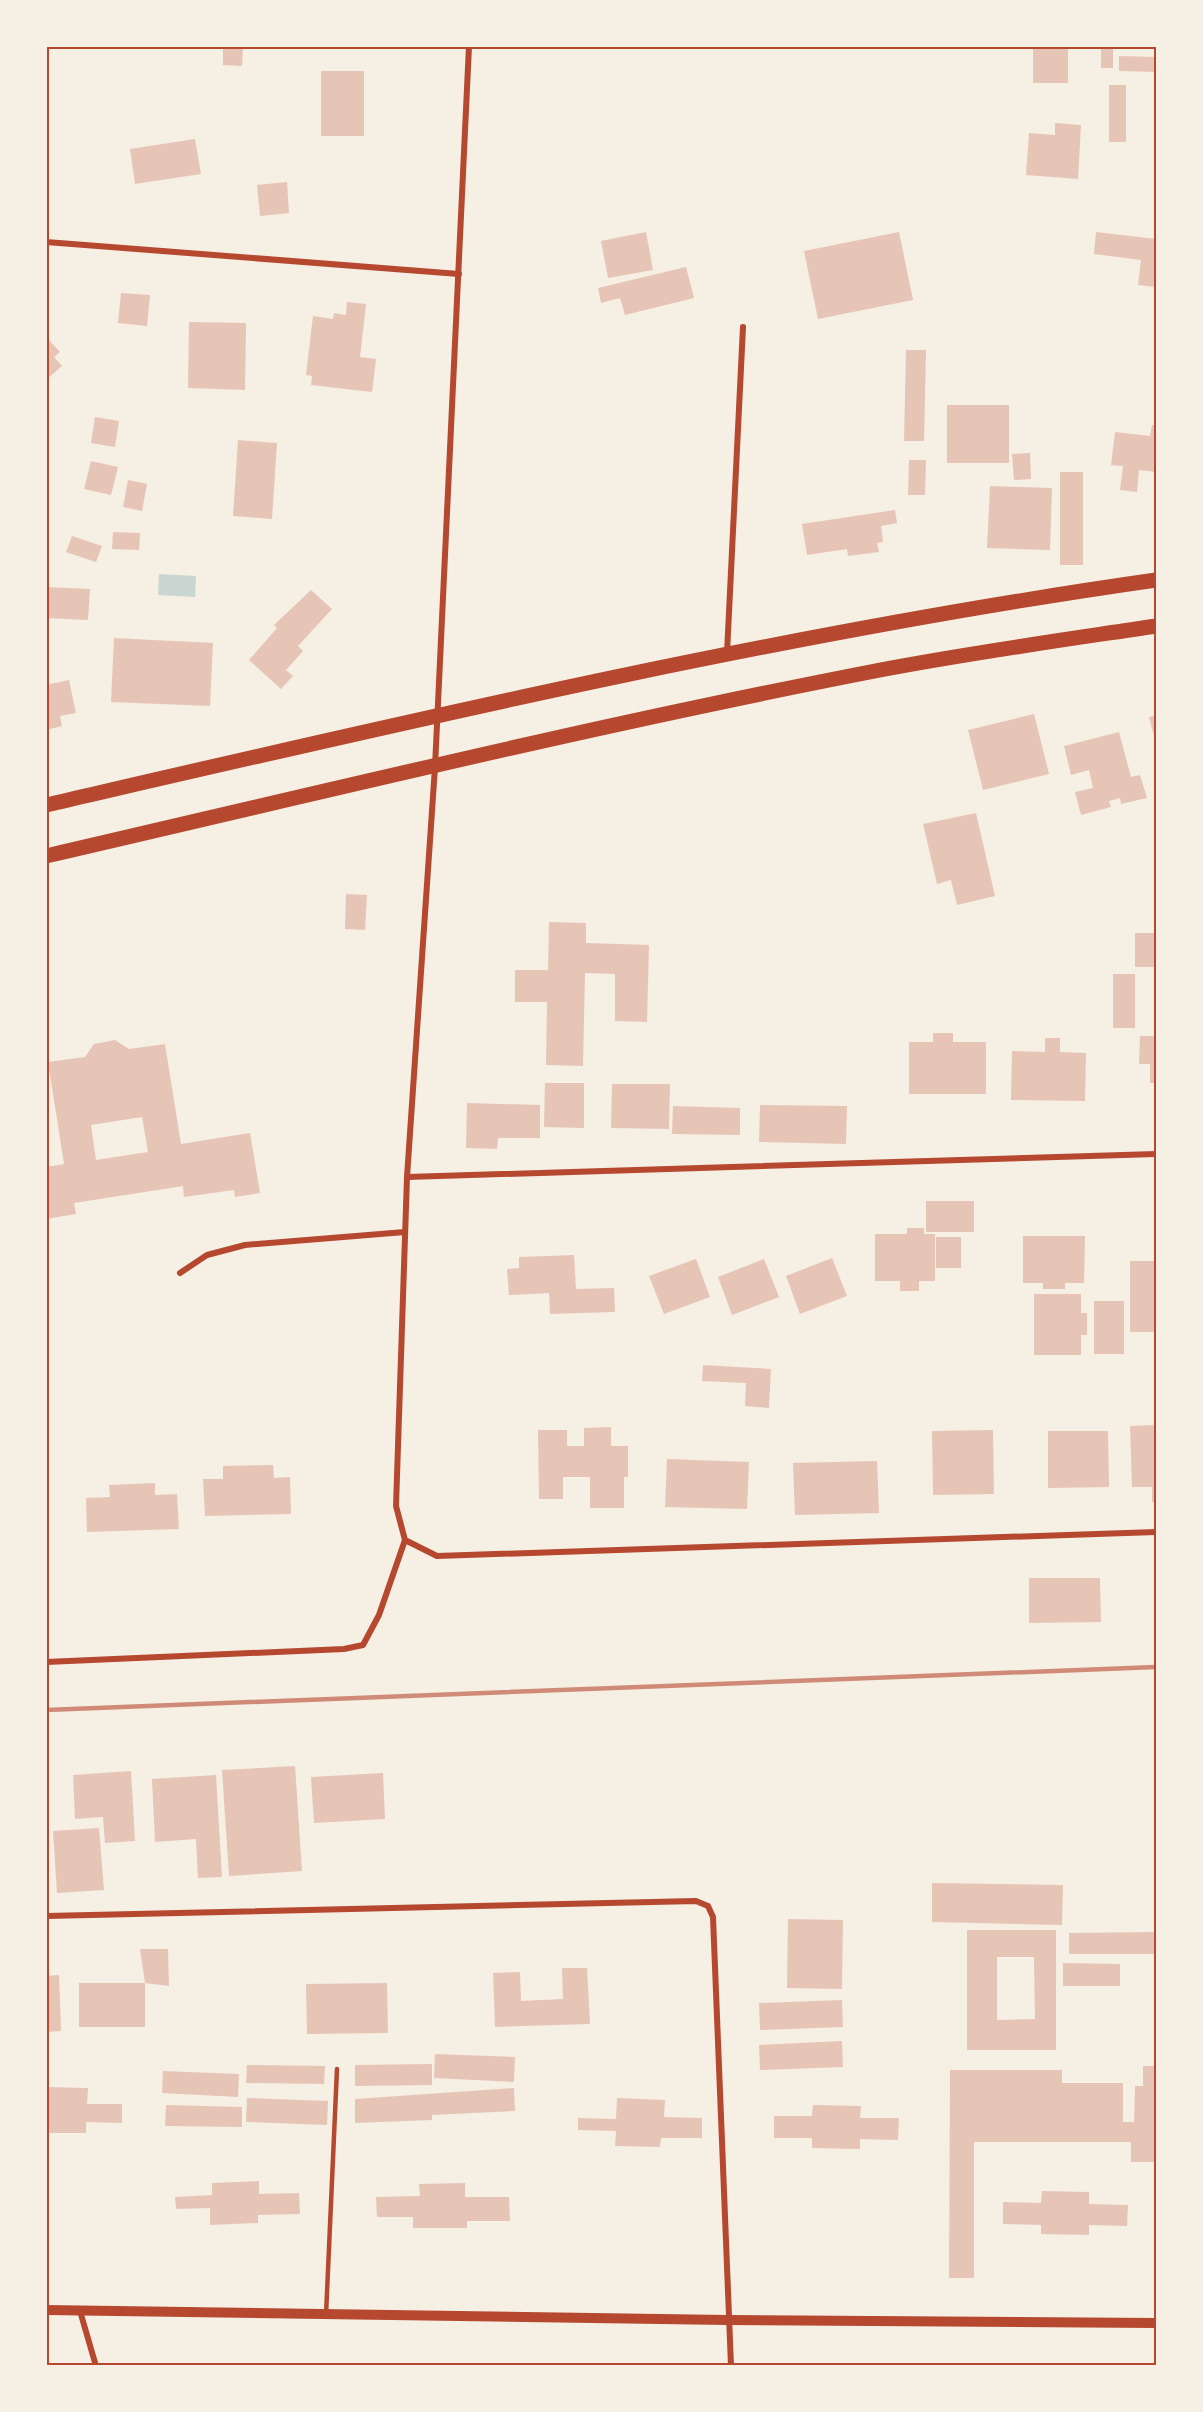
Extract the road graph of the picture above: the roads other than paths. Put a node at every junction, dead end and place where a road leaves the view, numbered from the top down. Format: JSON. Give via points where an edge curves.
{"nodes":[{"id":1,"x":469,"y":46,"type":"edge"},
{"id":2,"x":46,"y":243,"type":"edge"},
{"id":3,"x":459,"y":274,"type":"junction"},
{"id":4,"x":743,"y":327,"type":"dead end"},
{"id":5,"x":1156,"y":580,"type":"edge"},
{"id":6,"x":1156,"y":626,"type":"edge"},
{"id":7,"x":727,"y":656,"type":"junction"},
{"id":8,"x":437,"y":715,"type":"junction"},
{"id":9,"x":435,"y":766,"type":"junction"},
{"id":10,"x":46,"y":805,"type":"edge"},
{"id":11,"x":46,"y":856,"type":"edge"},
{"id":12,"x":1156,"y":1154,"type":"edge"},
{"id":13,"x":407,"y":1177,"type":"junction"},
{"id":14,"x":405,"y":1232,"type":"junction"},
{"id":15,"x":180,"y":1273,"type":"dead end"},
{"id":16,"x":1156,"y":1532,"type":"edge"},
{"id":17,"x":405,"y":1540,"type":"junction"},
{"id":18,"x":46,"y":1662,"type":"edge"},
{"id":19,"x":46,"y":1916,"type":"edge"},
{"id":20,"x":337,"y":2068,"type":"dead end"},
{"id":21,"x":46,"y":2310,"type":"edge"},
{"id":22,"x":80,"y":2311,"type":"junction"},
{"id":23,"x":326,"y":2314,"type":"junction"},
{"id":24,"x":727,"y":2320,"type":"junction"},
{"id":25,"x":1156,"y":2324,"type":"edge"},
{"id":26,"x":96,"y":2366,"type":"edge"},
{"id":27,"x":731,"y":2366,"type":"edge"}],
"edges":[{"from":1,"to":3,"type":"street"},
{"from":2,"to":3,"type":"street"},
{"from":3,"to":8,"type":"street"},
{"from":4,"to":7,"type":"street"},
{"from":5,"to":7,"type":"main road","via":[[907,619]]},
{"from":6,"to":9,"type":"main road","via":[[876,671]]},
{"from":7,"to":8,"type":"main road"},
{"from":8,"to":9,"type":"street"},
{"from":8,"to":10,"type":"main road"},
{"from":9,"to":11,"type":"main road"},
{"from":9,"to":13,"type":"street"},
{"from":12,"to":13,"type":"street"},
{"from":13,"to":14,"type":"street"},
{"from":14,"to":15,"type":"street","via":[[245,1245],[207,1255]]},
{"from":14,"to":17,"type":"street","via":[[396,1506]]},
{"from":16,"to":17,"type":"street","via":[[437,1556]]},
{"from":17,"to":18,"type":"street","via":[[380,1615],[363,1645]]},
{"from":19,"to":24,"type":"street","via":[[696,1901],[708,1906],[712,1917]]},
{"from":20,"to":23,"type":"lane"},
{"from":21,"to":22,"type":"street"},
{"from":22,"to":23,"type":"street"},
{"from":22,"to":26,"type":"street"},
{"from":23,"to":24,"type":"street"},
{"from":24,"to":25,"type":"street"},
{"from":24,"to":27,"type":"street"}]}
